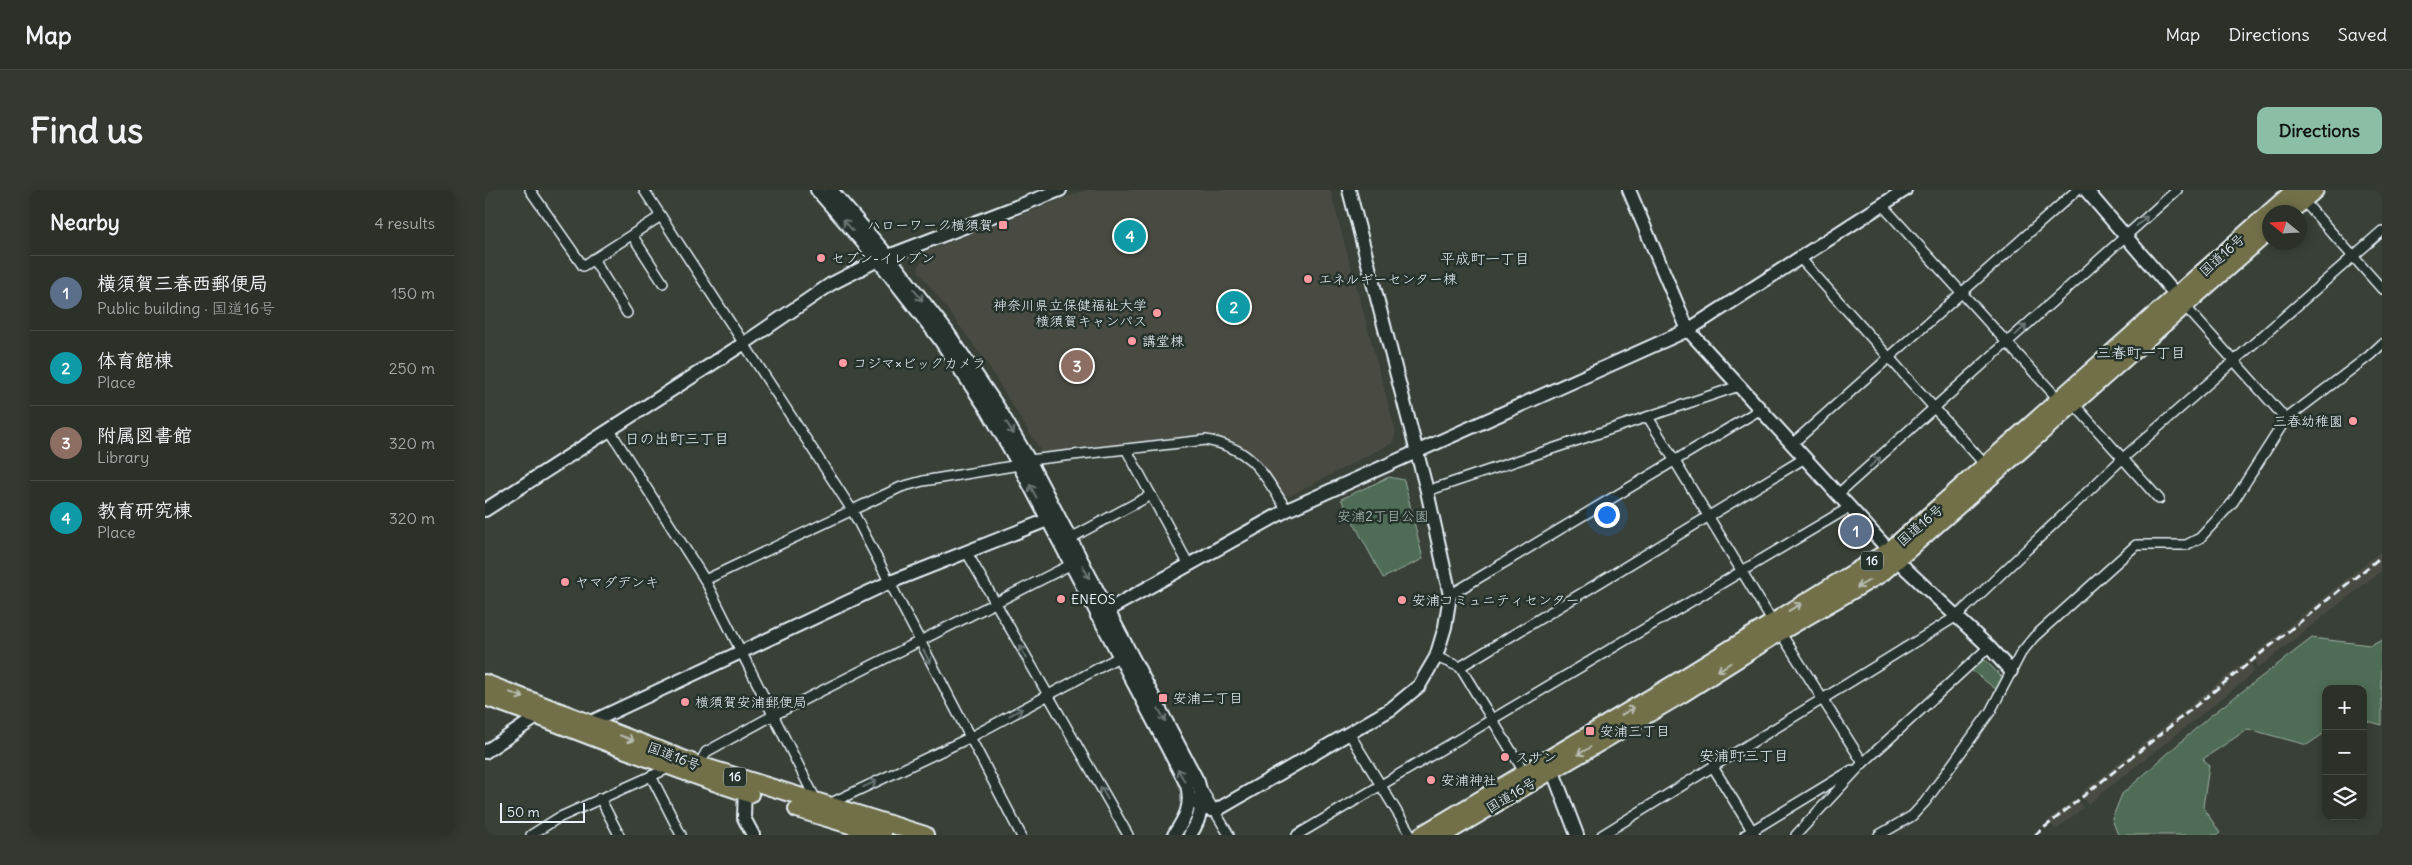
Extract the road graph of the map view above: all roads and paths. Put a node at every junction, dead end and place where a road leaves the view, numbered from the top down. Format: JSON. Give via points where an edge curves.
{"nodes":[{"id":1,"x":530,"y":190,"type":"edge"},
{"id":2,"x":644,"y":190,"type":"edge"},
{"id":3,"x":817,"y":190,"type":"edge"},
{"id":4,"x":831,"y":190,"type":"edge"},
{"id":5,"x":1060,"y":190,"type":"edge"},
{"id":6,"x":1349,"y":190,"type":"edge"},
{"id":7,"x":1629,"y":190,"type":"edge"},
{"id":8,"x":1905,"y":190,"type":"edge"},
{"id":9,"x":2077,"y":190,"type":"edge"},
{"id":10,"x":2086,"y":190,"type":"edge"},
{"id":11,"x":2177,"y":190,"type":"edge"},
{"id":12,"x":2315,"y":190,"type":"edge"},
{"id":13,"x":2299,"y":196,"type":"edge"},
{"id":14,"x":1882,"y":205,"type":"junction"},
{"id":15,"x":2284,"y":205,"type":"edge"},
{"id":16,"x":661,"y":216,"type":"junction"},
{"id":17,"x":2262,"y":221,"type":"edge"},
{"id":18,"x":2382,"y":231,"type":"edge"},
{"id":19,"x":632,"y":235,"type":"junction"},
{"id":20,"x":2125,"y":236,"type":"junction"},
{"id":21,"x":2262,"y":237,"type":"edge"},
{"id":22,"x":2353,"y":257,"type":"junction"},
{"id":23,"x":883,"y":258,"type":"junction"},
{"id":24,"x":1800,"y":258,"type":"junction"},
{"id":25,"x":593,"y":259,"type":"junction"},
{"id":26,"x":663,"y":282,"type":"dead end"},
{"id":27,"x":2382,"y":289,"type":"edge"},
{"id":28,"x":1963,"y":294,"type":"junction"},
{"id":29,"x":2181,"y":301,"type":"junction"},
{"id":30,"x":627,"y":313,"type":"dead end"},
{"id":31,"x":1688,"y":330,"type":"junction"},
{"id":32,"x":2007,"y":343,"type":"junction"},
{"id":33,"x":743,"y":344,"type":"junction"},
{"id":34,"x":2382,"y":344,"type":"edge"},
{"id":35,"x":1890,"y":358,"type":"junction"},
{"id":36,"x":2234,"y":362,"type":"junction"},
{"id":37,"x":1739,"y":386,"type":"junction"},
{"id":38,"x":2066,"y":404,"type":"junction"},
{"id":39,"x":1761,"y":409,"type":"junction"},
{"id":40,"x":1935,"y":409,"type":"junction"},
{"id":41,"x":1648,"y":417,"type":"junction"},
{"id":42,"x":2286,"y":418,"type":"junction"},
{"id":43,"x":609,"y":429,"type":"junction"},
{"id":44,"x":1792,"y":444,"type":"junction"},
{"id":45,"x":1126,"y":449,"type":"junction"},
{"id":46,"x":1417,"y":451,"type":"junction"},
{"id":47,"x":1805,"y":458,"type":"junction"},
{"id":48,"x":2122,"y":459,"type":"junction"},
{"id":49,"x":1674,"y":460,"type":"junction"},
{"id":50,"x":1024,"y":463,"type":"junction"},
{"id":51,"x":1990,"y":470,"type":"junction"},
{"id":52,"x":1427,"y":491,"type":"junction"},
{"id":53,"x":1838,"y":494,"type":"junction"},
{"id":54,"x":1151,"y":495,"type":"junction"},
{"id":55,"x":2159,"y":499,"type":"dead end"},
{"id":56,"x":1850,"y":507,"type":"junction"},
{"id":57,"x":485,"y":510,"type":"edge"},
{"id":58,"x":852,"y":510,"type":"junction"},
{"id":59,"x":1287,"y":510,"type":"junction"},
{"id":60,"x":1708,"y":516,"type":"junction"},
{"id":61,"x":1053,"y":518,"type":"junction"},
{"id":62,"x":1069,"y":539,"type":"junction"},
{"id":63,"x":966,"y":551,"type":"junction"},
{"id":64,"x":1894,"y":555,"type":"junction"},
{"id":65,"x":1070,"y":565,"type":"junction"},
{"id":66,"x":1189,"y":565,"type":"junction"},
{"id":67,"x":1742,"y":572,"type":"junction"},
{"id":68,"x":705,"y":580,"type":"junction"},
{"id":69,"x":888,"y":583,"type":"junction"},
{"id":70,"x":1449,"y":595,"type":"junction"},
{"id":71,"x":994,"y":602,"type":"junction"},
{"id":72,"x":1101,"y":613,"type":"junction"},
{"id":73,"x":1957,"y":616,"type":"junction"},
{"id":74,"x":1776,"y":627,"type":"junction"},
{"id":75,"x":919,"y":641,"type":"junction"},
{"id":76,"x":1989,"y":647,"type":"junction"},
{"id":77,"x":740,"y":653,"type":"junction"},
{"id":78,"x":1119,"y":657,"type":"junction"},
{"id":79,"x":1436,"y":657,"type":"junction"},
{"id":80,"x":1460,"y":667,"type":"junction"},
{"id":81,"x":2011,"y":671,"type":"junction"},
{"id":82,"x":485,"y":683,"type":"edge"},
{"id":83,"x":1047,"y":695,"type":"junction"},
{"id":84,"x":485,"y":697,"type":"edge"},
{"id":85,"x":1822,"y":699,"type":"junction"},
{"id":86,"x":544,"y":712,"type":"junction"},
{"id":87,"x":772,"y":716,"type":"junction"},
{"id":88,"x":1492,"y":718,"type":"junction"},
{"id":89,"x":584,"y":727,"type":"junction"},
{"id":90,"x":1349,"y":733,"type":"junction"},
{"id":91,"x":969,"y":738,"type":"junction"},
{"id":92,"x":485,"y":752,"type":"edge"},
{"id":93,"x":1863,"y":763,"type":"junction"},
{"id":94,"x":699,"y":765,"type":"junction"},
{"id":95,"x":1550,"y":765,"type":"junction"},
{"id":96,"x":1713,"y":767,"type":"junction"},
{"id":97,"x":669,"y":768,"type":"junction"},
{"id":98,"x":651,"y":776,"type":"junction"},
{"id":99,"x":1528,"y":778,"type":"junction"},
{"id":100,"x":1198,"y":782,"type":"junction"},
{"id":101,"x":745,"y":787,"type":"junction"},
{"id":102,"x":1381,"y":787,"type":"junction"},
{"id":103,"x":600,"y":798,"type":"junction"},
{"id":104,"x":1190,"y":798,"type":"junction"},
{"id":105,"x":822,"y":804,"type":"junction"},
{"id":106,"x":1202,"y":808,"type":"junction"},
{"id":107,"x":1215,"y":810,"type":"junction"},
{"id":108,"x":1751,"y":834,"type":"edge"},
{"id":109,"x":531,"y":835,"type":"edge"},
{"id":110,"x":619,"y":835,"type":"edge"},
{"id":111,"x":681,"y":835,"type":"edge"},
{"id":112,"x":753,"y":835,"type":"edge"},
{"id":113,"x":883,"y":835,"type":"edge"},
{"id":114,"x":925,"y":835,"type":"edge"},
{"id":115,"x":1021,"y":835,"type":"edge"},
{"id":116,"x":1128,"y":835,"type":"edge"},
{"id":117,"x":1175,"y":835,"type":"edge"},
{"id":118,"x":1190,"y":835,"type":"edge"},
{"id":119,"x":1229,"y":835,"type":"edge"},
{"id":120,"x":1297,"y":835,"type":"edge"},
{"id":121,"x":1411,"y":835,"type":"edge"},
{"id":122,"x":1421,"y":835,"type":"edge"},
{"id":123,"x":1443,"y":835,"type":"edge"},
{"id":124,"x":1577,"y":835,"type":"edge"},
{"id":125,"x":1602,"y":835,"type":"edge"},
{"id":126,"x":1796,"y":835,"type":"edge"},
{"id":127,"x":1879,"y":835,"type":"edge"}],
"edges":[{"from":1,"to":25,"type":"street","via":[[583,266]]},
{"from":2,"to":16,"type":"street"},
{"from":23,"to":3,"type":"street","one_way":true},
{"from":4,"to":23,"type":"street"},
{"from":5,"to":23,"type":"street"},
{"from":6,"to":46,"type":"street"},
{"from":7,"to":31,"type":"street"},
{"from":8,"to":14,"type":"street"},
{"from":9,"to":28,"type":"street"},
{"from":10,"to":20,"type":"street"},
{"from":20,"to":11,"type":"street","one_way":true},
{"from":12,"to":13,"type":"highway","name":"国道16号","number":"16"},
{"from":13,"to":15,"type":"highway","name":"国道16号","number":"16"},
{"from":13,"to":22,"type":"street"},
{"from":14,"to":24,"type":"street"},
{"from":14,"to":28,"type":"street"},
{"from":16,"to":19,"type":"street"},
{"from":16,"to":33,"type":"street"},
{"from":17,"to":29,"type":"highway","name":"国道16号","number":"16"},
{"from":18,"to":22,"type":"street"},
{"from":19,"to":25,"type":"street"},
{"from":19,"to":26,"type":"street"},
{"from":20,"to":29,"type":"street"},
{"from":32,"to":20,"type":"street","one_way":true},
{"from":21,"to":29,"type":"highway","name":"国道16号","number":"16"},
{"from":22,"to":27,"type":"street"},
{"from":22,"to":36,"type":"street"},
{"from":23,"to":33,"type":"street","via":[[831,284]]},
{"from":23,"to":50,"type":"street"},
{"from":24,"to":31,"type":"street"},
{"from":24,"to":35,"type":"street"},
{"from":25,"to":30,"type":"street"},
{"from":28,"to":32,"type":"street"},
{"from":28,"to":35,"type":"street"},
{"from":29,"to":36,"type":"street"},
{"from":29,"to":38,"type":"highway","name":"国道16号","number":"16"},
{"from":31,"to":37,"type":"street"},
{"from":31,"to":46,"type":"street"},
{"from":32,"to":38,"type":"street"},
{"from":32,"to":40,"type":"street"},
{"from":33,"to":43,"type":"street"},
{"from":33,"to":58,"type":"street"},
{"from":34,"to":42,"type":"street"},
{"from":35,"to":40,"type":"street"},
{"from":35,"to":44,"type":"street"},
{"from":36,"to":42,"type":"street"},
{"from":36,"to":48,"type":"street"},
{"from":37,"to":39,"type":"street"},
{"from":37,"to":41,"type":"street"},
{"from":38,"to":48,"type":"street"},
{"from":38,"to":51,"type":"highway","name":"国道16号","number":"16"},
{"from":39,"to":44,"type":"street"},
{"from":39,"to":49,"type":"street"},
{"from":40,"to":51,"type":"street"},
{"from":53,"to":40,"type":"street","one_way":true},
{"from":41,"to":49,"type":"street"},
{"from":41,"to":52,"type":"street"},
{"from":42,"to":81,"type":"street","via":[[2238,496],[2200,538],[2186,545],[2136,545],[2033,637]]},
{"from":43,"to":57,"type":"street"},
{"from":43,"to":68,"type":"street"},
{"from":44,"to":47,"type":"street"},
{"from":45,"to":50,"type":"street"},
{"from":45,"to":54,"type":"street"},
{"from":45,"to":59,"type":"street","via":[[1206,440],[1230,446],[1253,460]]},
{"from":46,"to":52,"type":"street"},
{"from":46,"to":59,"type":"street"},
{"from":47,"to":53,"type":"street"},
{"from":47,"to":60,"type":"street"},
{"from":48,"to":55,"type":"street"},
{"from":48,"to":73,"type":"street"},
{"from":49,"to":60,"type":"street"},
{"from":49,"to":70,"type":"street"},
{"from":50,"to":58,"type":"street","via":[[923,481]]},
{"from":50,"to":61,"type":"street"},
{"from":51,"to":64,"type":"highway","name":"国道16号","number":"16"},
{"from":52,"to":70,"type":"street"},
{"from":53,"to":56,"type":"street"},
{"from":54,"to":62,"type":"street"},
{"from":54,"to":66,"type":"street"},
{"from":56,"to":64,"type":"street"},
{"from":56,"to":67,"type":"street"},
{"from":58,"to":68,"type":"street"},
{"from":58,"to":69,"type":"street"},
{"from":59,"to":66,"type":"street"},
{"from":60,"to":67,"type":"street"},
{"from":60,"to":80,"type":"street"},
{"from":61,"to":62,"type":"street"},
{"from":61,"to":63,"type":"street"},
{"from":61,"to":65,"type":"street"},
{"from":62,"to":72,"type":"street","one_way":true},
{"from":63,"to":69,"type":"street"},
{"from":63,"to":71,"type":"street"},
{"from":64,"to":73,"type":"street"},
{"from":64,"to":74,"type":"highway","name":"国道16号","number":"16"},
{"from":65,"to":71,"type":"street"},
{"from":65,"to":72,"type":"street"},
{"from":66,"to":72,"type":"street"},
{"from":67,"to":74,"type":"street"},
{"from":67,"to":88,"type":"street"},
{"from":68,"to":77,"type":"street"},
{"from":69,"to":75,"type":"street"},
{"from":69,"to":77,"type":"street"},
{"from":70,"to":79,"type":"street","via":[[1445,627]]},
{"from":71,"to":75,"type":"street"},
{"from":83,"to":71,"type":"street","one_way":true},
{"from":72,"to":78,"type":"street"},
{"from":72,"to":100,"type":"street","one_way":true},
{"from":73,"to":76,"type":"street"},
{"from":73,"to":85,"type":"street"},
{"from":74,"to":85,"type":"street"},
{"from":74,"to":95,"type":"highway","name":"国道16号","number":"16","via":[[1675,683]]},
{"from":75,"to":87,"type":"street"},
{"from":75,"to":91,"type":"street","one_way":true},
{"from":76,"to":81,"type":"street"},
{"from":76,"to":93,"type":"street"},
{"from":77,"to":87,"type":"street"},
{"from":77,"to":89,"type":"street"},
{"from":78,"to":83,"type":"street"},
{"from":104,"to":78,"type":"street","one_way":true,"via":[[1187,785]]},
{"from":79,"to":80,"type":"street"},
{"from":79,"to":90,"type":"street","via":[[1419,686],[1391,709]]},
{"from":80,"to":88,"type":"street"},
{"from":81,"to":127,"type":"street","via":[[1990,712],[1925,802],[1912,816]]},
{"from":82,"to":86,"type":"highway","name":"国道16号","number":"16","one_way":true},
{"from":91,"to":83,"type":"street","one_way":true},
{"from":116,"to":83,"type":"street","one_way":true},
{"from":84,"to":86,"type":"highway","name":"国道16号","number":"16"},
{"from":85,"to":93,"type":"street"},
{"from":85,"to":96,"type":"street"},
{"from":86,"to":89,"type":"highway","name":"国道16号","number":"16"},
{"from":86,"to":92,"type":"street"},
{"from":87,"to":94,"type":"street","via":[[706,752]]},
{"from":87,"to":105,"type":"street"},
{"from":88,"to":99,"type":"street"},
{"from":88,"to":102,"type":"street"},
{"from":89,"to":94,"type":"highway","name":"国道16号","number":"16","one_way":true},
{"from":89,"to":97,"type":"highway","name":"国道16号","number":"16"},
{"from":90,"to":102,"type":"street"},
{"from":90,"to":107,"type":"street"},
{"from":105,"to":91,"type":"street","one_way":true},
{"from":91,"to":115,"type":"street"},
{"from":93,"to":108,"type":"street"},
{"from":93,"to":126,"type":"street"},
{"from":94,"to":101,"type":"highway","name":"国道16号","number":"16"},
{"from":95,"to":99,"type":"highway","name":"国道16号","number":"16"},
{"from":95,"to":124,"type":"street"},
{"from":96,"to":108,"type":"street"},
{"from":96,"to":125,"type":"street"},
{"from":97,"to":98,"type":"street"},
{"from":97,"to":101,"type":"highway","name":"国道16号","number":"16"},
{"from":98,"to":103,"type":"street"},
{"from":98,"to":111,"type":"street"},
{"from":99,"to":122,"type":"highway","name":"国道16号","number":"16"},
{"from":99,"to":123,"type":"highway","name":"国道16号","number":"16"},
{"from":100,"to":106,"type":"street"},
{"from":100,"to":107,"type":"street"},
{"from":101,"to":105,"type":"highway","name":"国道16号","number":"16"},
{"from":101,"to":112,"type":"street","via":[[744,818]]},
{"from":101,"to":113,"type":"highway","name":"国道16号","number":"16"},
{"from":102,"to":120,"type":"street"},
{"from":102,"to":121,"type":"street"},
{"from":103,"to":109,"type":"street"},
{"from":103,"to":110,"type":"street"},
{"from":104,"to":106,"type":"street"},
{"from":104,"to":117,"type":"street","via":[[1186,818]]},
{"from":105,"to":114,"type":"highway","name":"国道16号","number":"16"},
{"from":106,"to":107,"type":"street"},
{"from":106,"to":117,"type":"street"},
{"from":106,"to":118,"type":"street"},
{"from":107,"to":119,"type":"street"}]}
